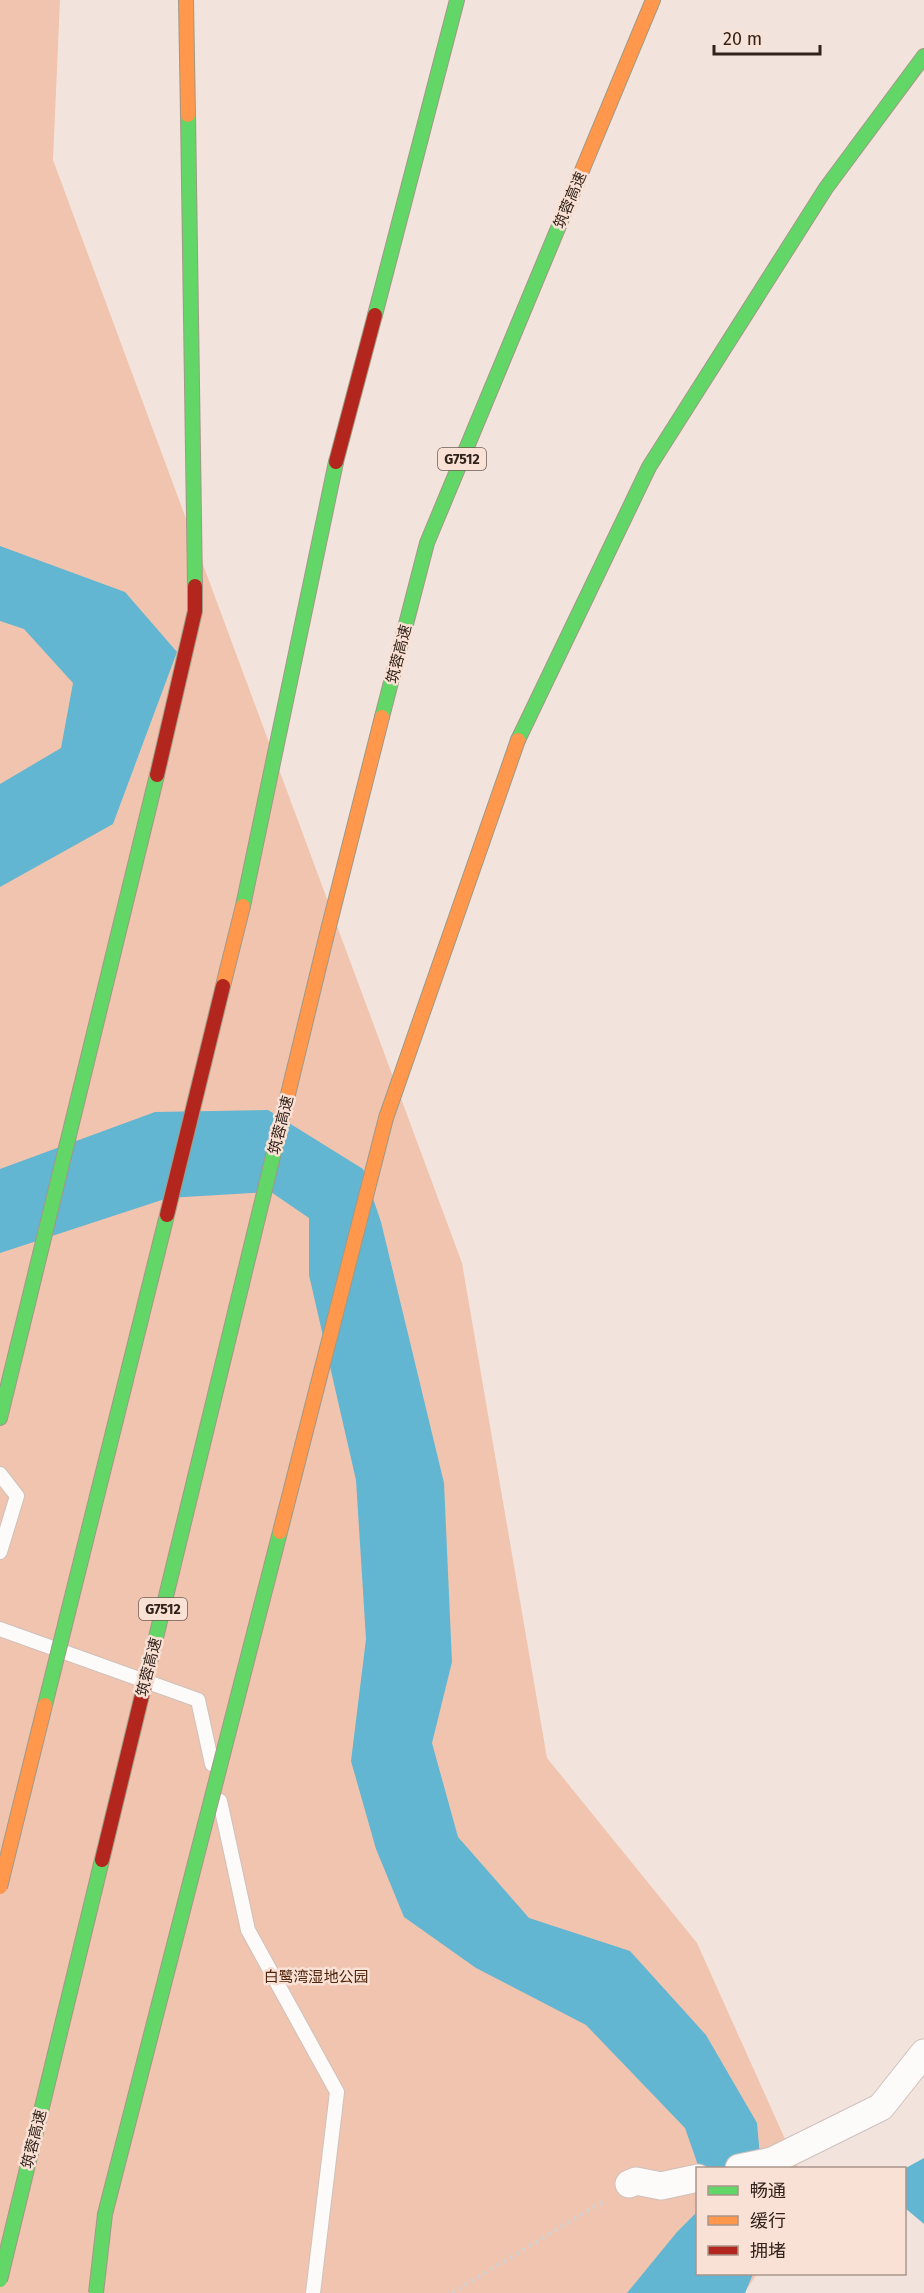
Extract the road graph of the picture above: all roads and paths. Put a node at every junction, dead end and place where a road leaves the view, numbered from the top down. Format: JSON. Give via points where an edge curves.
{"nodes":[{"id":1,"x":186,"y":0,"type":"edge"},
{"id":2,"x":457,"y":0,"type":"edge"},
{"id":3,"x":653,"y":0,"type":"edge"},
{"id":4,"x":924,"y":56,"type":"edge"},
{"id":5,"x":0,"y":1418,"type":"edge"},
{"id":6,"x":0,"y":1474,"type":"edge"},
{"id":7,"x":0,"y":1552,"type":"edge"},
{"id":8,"x":0,"y":1629,"type":"edge"},
{"id":9,"x":0,"y":1887,"type":"edge"},
{"id":10,"x":924,"y":2053,"type":"edge"},
{"id":11,"x":747,"y":2167,"type":"edge"},
{"id":12,"x":696,"y":2178,"type":"edge"},
{"id":13,"x":629,"y":2184,"type":"joint"},
{"id":14,"x":0,"y":2280,"type":"edge"},
{"id":15,"x":96,"y":2293,"type":"edge"},
{"id":16,"x":313,"y":2293,"type":"edge"},
{"id":17,"x":452,"y":2293,"type":"edge"}],
"edges":[{"from":1,"to":5,"type":"highway","via":[[195,611]]},
{"from":2,"to":9,"type":"highway","bridge":true,"via":[[330,487],[243,906]]},
{"from":3,"to":14,"type":"highway","name":"筑蓉高速","number":"G7512","bridge":true,"via":[[427,543],[326,938]]},
{"from":4,"to":15,"type":"highway","bridge":true,"via":[[826,188],[649,467],[520,734],[386,1118],[107,2203]]},
{"from":6,"to":7,"type":"lane","via":[[16,1496]]},
{"from":8,"to":16,"type":"lane","via":[[198,1700],[248,1930],[337,2092]]},
{"from":10,"to":11,"type":"street","via":[[881,2107],[772,2161]]},
{"from":12,"to":13,"type":"street","via":[[661,2186],[636,2181]]},
{"from":13,"to":17,"type":"path"}]}
